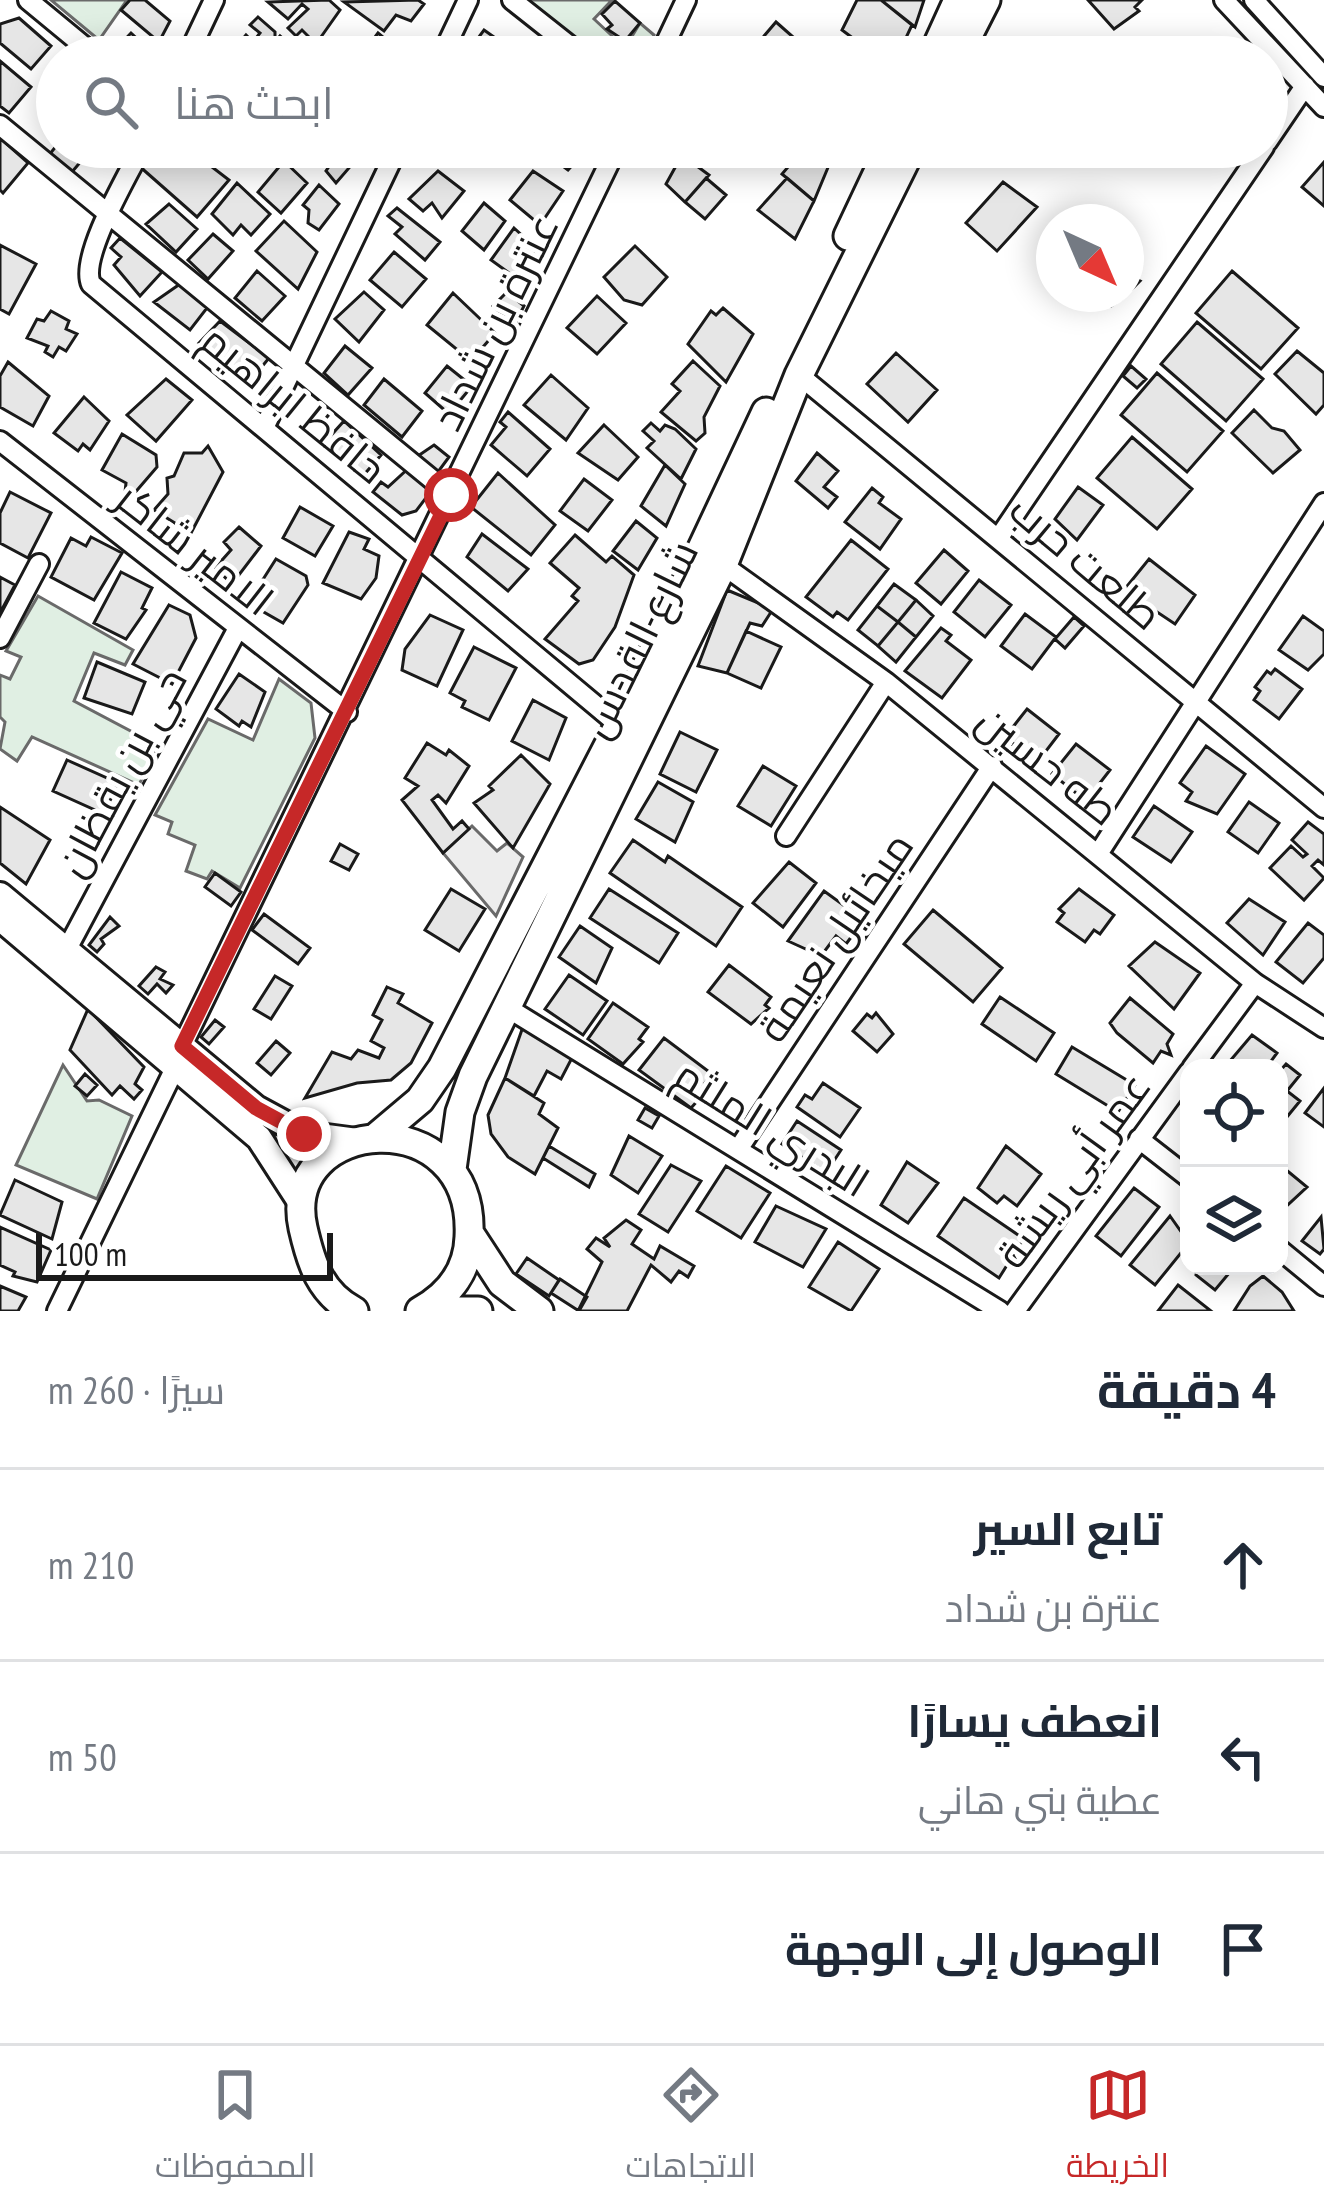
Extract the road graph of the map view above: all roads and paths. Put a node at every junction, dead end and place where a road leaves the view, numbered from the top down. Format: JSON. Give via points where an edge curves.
{"nodes":[{"id":1,"x":28,"y":0,"type":"edge"},
{"id":2,"x":214,"y":0,"type":"edge"},
{"id":3,"x":467,"y":0,"type":"edge"},
{"id":4,"x":512,"y":0,"type":"edge"},
{"id":5,"x":686,"y":0,"type":"edge"},
{"id":6,"x":958,"y":0,"type":"edge"},
{"id":7,"x":986,"y":0,"type":"edge"},
{"id":8,"x":1224,"y":0,"type":"edge"},
{"id":9,"x":1254,"y":0,"type":"edge"},
{"id":10,"x":72,"y":36,"type":"edge"},
{"id":11,"x":197,"y":36,"type":"edge"},
{"id":12,"x":450,"y":36,"type":"edge"},
{"id":13,"x":557,"y":36,"type":"edge"},
{"id":14,"x":669,"y":36,"type":"edge"},
{"id":15,"x":942,"y":36,"type":"edge"},
{"id":16,"x":968,"y":36,"type":"edge"},
{"id":17,"x":1258,"y":36,"type":"edge"},
{"id":18,"x":1287,"y":36,"type":"edge"},
{"id":19,"x":1288,"y":37,"type":"edge"},
{"id":20,"x":1288,"y":68,"type":"edge"},
{"id":21,"x":1324,"y":77,"type":"edge"},
{"id":22,"x":1305,"y":86,"type":"junction"},
{"id":23,"x":1324,"y":107,"type":"edge"},
{"id":24,"x":1288,"y":111,"type":"edge"},
{"id":25,"x":0,"y":125,"type":"edge"},
{"id":26,"x":36,"y":156,"type":"edge"},
{"id":27,"x":51,"y":168,"type":"edge"},
{"id":28,"x":131,"y":168,"type":"edge"},
{"id":29,"x":388,"y":168,"type":"edge"},
{"id":30,"x":607,"y":168,"type":"edge"},
{"id":31,"x":880,"y":168,"type":"edge"},
{"id":32,"x":902,"y":168,"type":"edge"},
{"id":33,"x":1249,"y":168,"type":"edge"},
{"id":34,"x":107,"y":216,"type":"junction"},
{"id":35,"x":293,"y":367,"type":"junction"},
{"id":36,"x":799,"y":375,"type":"junction"},
{"id":37,"x":265,"y":426,"type":"junction"},
{"id":38,"x":0,"y":442,"type":"edge"},
{"id":39,"x":451,"y":495,"type":"junction"},
{"id":40,"x":1324,"y":503,"type":"edge"},
{"id":41,"x":1000,"y":536,"type":"junction"},
{"id":42,"x":422,"y":557,"type":"junction"},
{"id":43,"x":40,"y":564,"type":"dead end"},
{"id":44,"x":723,"y":565,"type":"junction"},
{"id":45,"x":238,"y":628,"type":"junction"},
{"id":46,"x":0,"y":638,"type":"edge"},
{"id":47,"x":886,"y":682,"type":"junction"},
{"id":48,"x":1196,"y":700,"type":"junction"},
{"id":49,"x":347,"y":712,"type":"junction"},
{"id":50,"x":619,"y":725,"type":"junction"},
{"id":51,"x":992,"y":766,"type":"junction"},
{"id":52,"x":1324,"y":808,"type":"edge"},
{"id":53,"x":786,"y":836,"type":"dead end"},
{"id":54,"x":1100,"y":851,"type":"junction"},
{"id":55,"x":0,"y":895,"type":"edge"},
{"id":56,"x":0,"y":918,"type":"edge"},
{"id":57,"x":67,"y":949,"type":"junction"},
{"id":58,"x":1255,"y":983,"type":"junction"},
{"id":59,"x":506,"y":1007,"type":"junction"},
{"id":60,"x":1324,"y":1028,"type":"edge"},
{"id":61,"x":179,"y":1056,"type":"junction"},
{"id":62,"x":1199,"y":1059,"type":"edge"},
{"id":63,"x":1180,"y":1085,"type":"edge"},
{"id":64,"x":366,"y":1139,"type":"junction"},
{"id":65,"x":1139,"y":1139,"type":"junction"},
{"id":66,"x":739,"y":1148,"type":"junction"},
{"id":67,"x":452,"y":1169,"type":"junction"},
{"id":68,"x":1180,"y":1171,"type":"edge"},
{"id":69,"x":302,"y":1203,"type":"junction"},
{"id":70,"x":470,"y":1234,"type":"junction"},
{"id":71,"x":1288,"y":1257,"type":"edge"},
{"id":72,"x":315,"y":1273,"type":"junction"},
{"id":73,"x":1324,"y":1286,"type":"edge"},
{"id":74,"x":57,"y":1311,"type":"edge"},
{"id":75,"x":314,"y":1311,"type":"edge"},
{"id":76,"x":354,"y":1311,"type":"edge"},
{"id":77,"x":424,"y":1311,"type":"edge"},
{"id":78,"x":478,"y":1311,"type":"edge"},
{"id":79,"x":538,"y":1311,"type":"edge"},
{"id":80,"x":1000,"y":1311,"type":"edge"},
{"id":81,"x":1015,"y":1311,"type":"edge"}],
"edges":[{"from":1,"to":10,"type":"street"},
{"from":2,"to":11,"type":"street"},
{"from":3,"to":12,"type":"street"},
{"from":4,"to":13,"type":"street"},
{"from":5,"to":14,"type":"street"},
{"from":6,"to":15,"type":"main road"},
{"from":7,"to":16,"type":"main road"},
{"from":8,"to":17,"type":"street"},
{"from":9,"to":18,"type":"street"},
{"from":19,"to":21,"type":"street"},
{"from":20,"to":22,"type":"street"},
{"from":22,"to":23,"type":"street"},
{"from":22,"to":24,"type":"street"},
{"from":25,"to":26,"type":"street"},
{"from":27,"to":34,"type":"street"},
{"from":28,"to":34,"type":"street","name":"حافظ ابراهيم"},
{"from":29,"to":35,"type":"street"},
{"from":30,"to":39,"type":"street","name":"عنترة بن شداد"},
{"from":31,"to":50,"type":"main road"},
{"from":32,"to":36,"type":"main road","name":"شارع القدس"},
{"from":33,"to":41,"type":"street"},
{"from":34,"to":35,"type":"street"},
{"from":34,"to":37,"type":"street","name":"حافظ ابراهيم","via":[[87,280]]},
{"from":35,"to":37,"type":"street"},
{"from":35,"to":39,"type":"street"},
{"from":36,"to":41,"type":"street","name":"طلعت حرب"},
{"from":36,"to":44,"type":"main road","name":"شارع القدس"},
{"from":37,"to":42,"type":"street","name":"حافظ ابراهيم"},
{"from":38,"to":45,"type":"street","name":"الامير شاكر"},
{"from":39,"to":42,"type":"street","name":"عنترة بن شداد"},
{"from":40,"to":48,"type":"street"},
{"from":41,"to":48,"type":"street","name":"طلعت حرب"},
{"from":42,"to":49,"type":"street","name":"عنترة بن شداد"},
{"from":42,"to":50,"type":"street","name":"حافظ ابراهيم"},
{"from":43,"to":46,"type":"street"},
{"from":44,"to":47,"type":"street","name":"طه حسين"},
{"from":44,"to":59,"type":"main road","name":"شارع القدس"},
{"from":45,"to":49,"type":"street","name":"الامير شاكر"},
{"from":45,"to":57,"type":"street","name":"حي بن يقظان"},
{"from":47,"to":51,"type":"street","name":"طه حسين"},
{"from":47,"to":53,"type":"street"},
{"from":48,"to":52,"type":"street","name":"طلعت حرب"},
{"from":48,"to":54,"type":"street"},
{"from":49,"to":61,"type":"street","name":"عنترة بن شداد"},
{"from":50,"to":64,"type":"main road","via":[[432,1085]]},
{"from":51,"to":54,"type":"street","name":"طه حسين"},
{"from":51,"to":66,"type":"street","name":"ميخائيل نعيمة"},
{"from":54,"to":58,"type":"street","name":"طه حسين"},
{"from":55,"to":57,"type":"main road"},
{"from":56,"to":61,"type":"main road"},
{"from":57,"to":61,"type":"main road"},
{"from":58,"to":60,"type":"street","name":"طه حسين"},
{"from":58,"to":62,"type":"street","name":"عمر أبي ريشة"},
{"from":59,"to":66,"type":"street","name":"البدري الملثم"},
{"from":59,"to":67,"type":"main road","name":"شارع القدس","via":[[466,1094]]},
{"from":61,"to":64,"type":"main road","via":[[279,1123],[304,1134]]},
{"from":61,"to":69,"type":"main road","via":[[259,1138]]},
{"from":61,"to":74,"type":"street","name":"عنترة بن شداد"},
{"from":63,"to":65,"type":"street","name":"عمر أبي ريشة"},
{"from":64,"to":67,"type":"main road","via":[[418,1143]]},
{"from":64,"to":69,"type":"main road","via":[[326,1157]]},
{"from":65,"to":68,"type":"street"},
{"from":65,"to":81,"type":"street","name":"عمر أبي ريشة"},
{"from":66,"to":80,"type":"street","name":"البدري الملثم"},
{"from":67,"to":70,"type":"main road"},
{"from":69,"to":72,"type":"main road"},
{"from":70,"to":77,"type":"main road","via":[[461,1272]]},
{"from":70,"to":79,"type":"main road","via":[[502,1282]]},
{"from":71,"to":73,"type":"street"},
{"from":72,"to":75,"type":"main road"},
{"from":72,"to":76,"type":"main road"},
{"from":77,"to":78,"type":"main road"}]}
